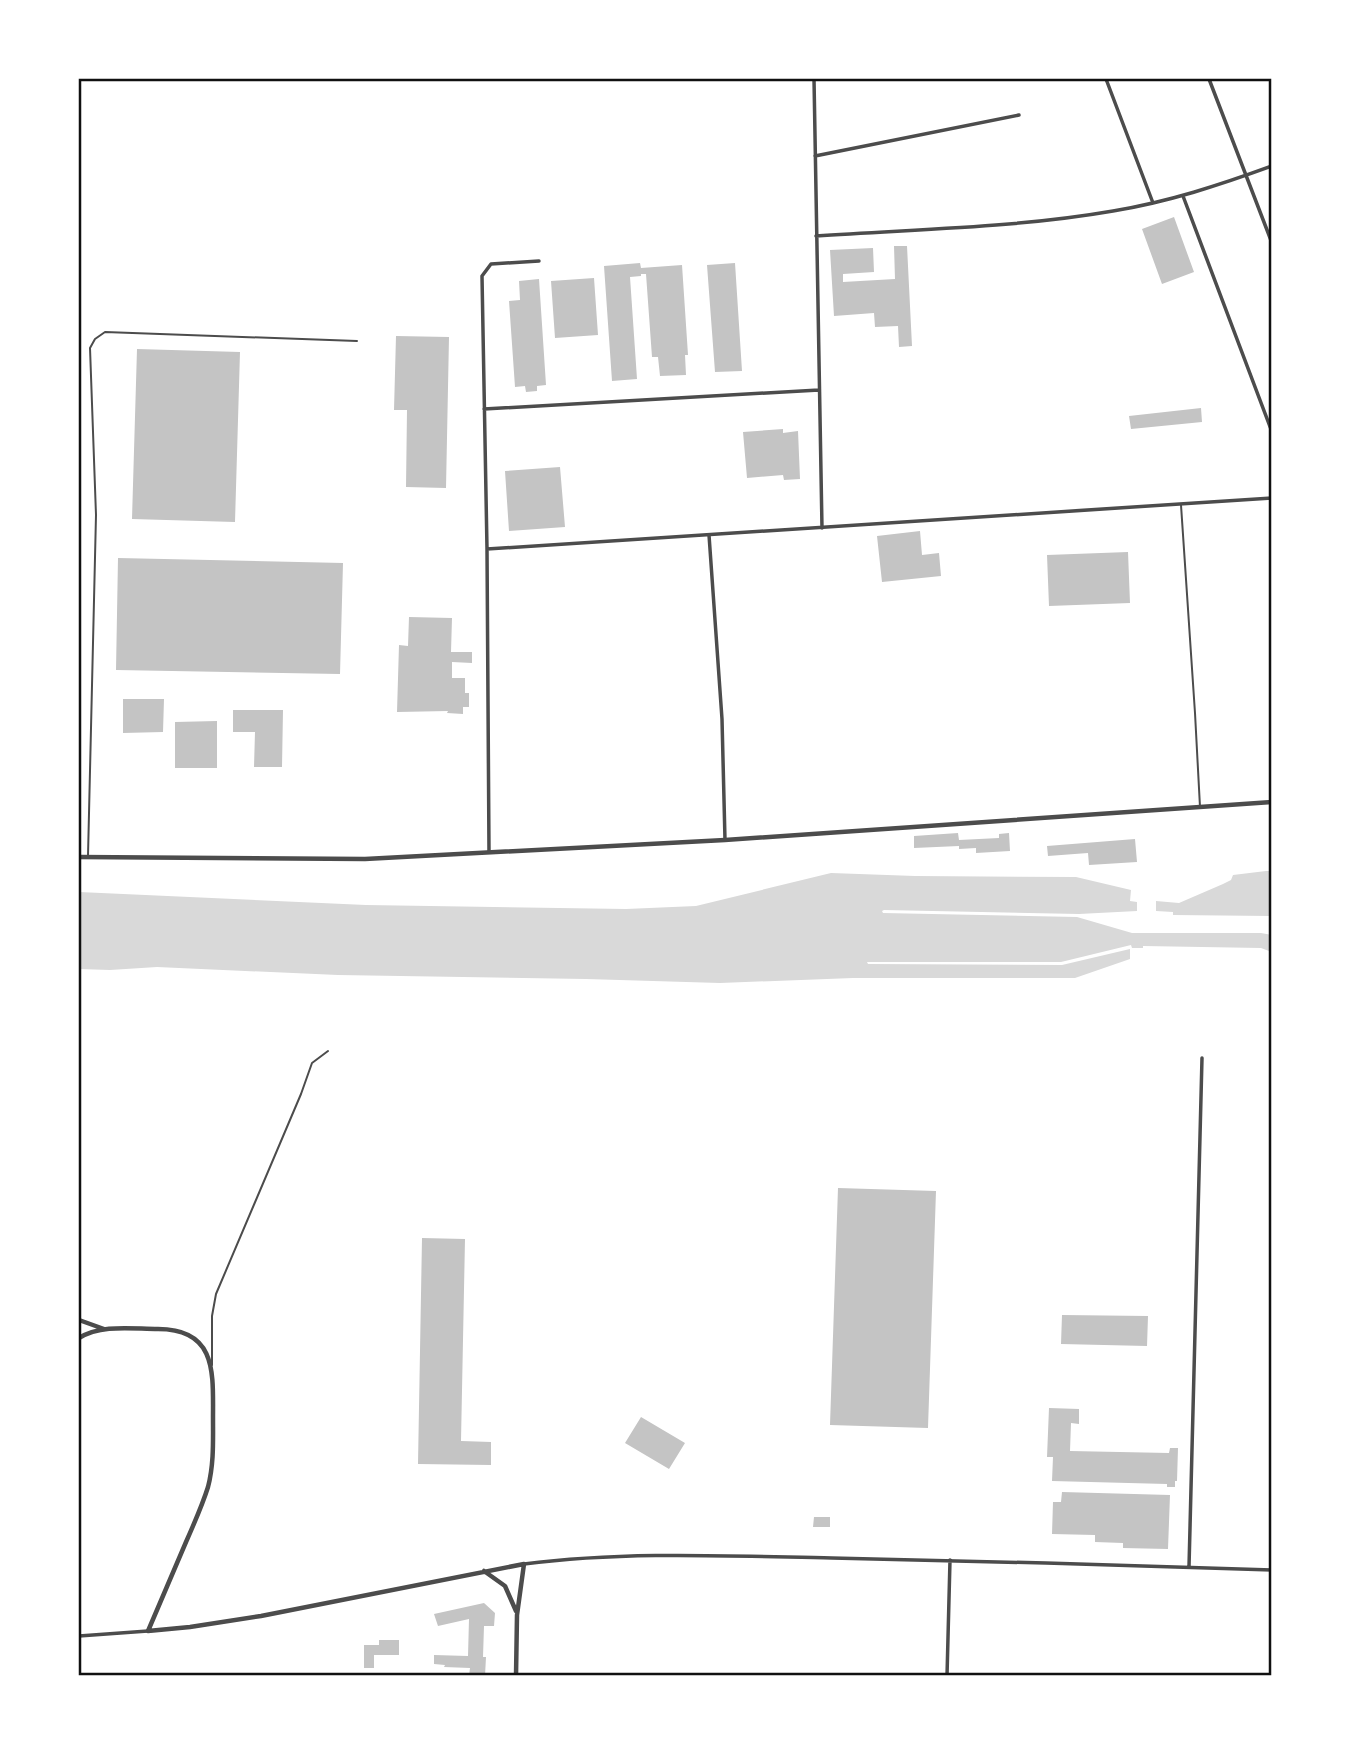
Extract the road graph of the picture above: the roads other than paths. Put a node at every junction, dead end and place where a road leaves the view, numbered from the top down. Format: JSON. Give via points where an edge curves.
{"nodes":[{"id":1,"x":814,"y":79,"type":"edge"},
{"id":2,"x":1106,"y":79,"type":"edge"},
{"id":3,"x":1209,"y":79,"type":"edge"},
{"id":4,"x":1019,"y":115,"type":"dead end"},
{"id":5,"x":815,"y":156,"type":"junction"},
{"id":6,"x":1272,"y":166,"type":"edge"},
{"id":7,"x":1246,"y":176,"type":"junction"},
{"id":8,"x":1183,"y":196,"type":"junction"},
{"id":9,"x":1153,"y":202,"type":"junction"},
{"id":10,"x":816,"y":236,"type":"junction"},
{"id":11,"x":1272,"y":243,"type":"edge"},
{"id":12,"x":539,"y":261,"type":"dead end"},
{"id":13,"x":357,"y":341,"type":"dead end"},
{"id":14,"x":819,"y":390,"type":"junction"},
{"id":15,"x":484,"y":408,"type":"junction"},
{"id":16,"x":1272,"y":432,"type":"edge"},
{"id":17,"x":1272,"y":498,"type":"edge"},
{"id":18,"x":1181,"y":504,"type":"junction"},
{"id":19,"x":822,"y":528,"type":"junction"},
{"id":20,"x":709,"y":536,"type":"junction"},
{"id":21,"x":487,"y":549,"type":"junction"},
{"id":22,"x":1272,"y":802,"type":"edge"},
{"id":23,"x":1200,"y":807,"type":"junction"},
{"id":24,"x":725,"y":840,"type":"junction"},
{"id":25,"x":489,"y":852,"type":"junction"},
{"id":26,"x":79,"y":857,"type":"edge"},
{"id":27,"x":88,"y":857,"type":"junction"},
{"id":28,"x":328,"y":1051,"type":"dead end"},
{"id":29,"x":1202,"y":1058,"type":"dead end"},
{"id":30,"x":79,"y":1320,"type":"edge"},
{"id":31,"x":104,"y":1329,"type":"junction"},
{"id":32,"x":79,"y":1338,"type":"edge"},
{"id":33,"x":212,"y":1370,"type":"junction"},
{"id":34,"x":950,"y":1560,"type":"junction"},
{"id":35,"x":524,"y":1564,"type":"junction"},
{"id":36,"x":1189,"y":1567,"type":"junction"},
{"id":37,"x":1272,"y":1570,"type":"edge"},
{"id":38,"x":484,"y":1571,"type":"junction"},
{"id":39,"x":517,"y":1615,"type":"junction"},
{"id":40,"x":148,"y":1631,"type":"junction"},
{"id":41,"x":79,"y":1636,"type":"edge"},
{"id":42,"x":516,"y":1676,"type":"edge"},
{"id":43,"x":947,"y":1676,"type":"edge"}],
"edges":[{"from":1,"to":5,"type":"street"},
{"from":2,"to":9,"type":"street"},
{"from":3,"to":7,"type":"street"},
{"from":4,"to":5,"type":"street"},
{"from":5,"to":10,"type":"street"},
{"from":6,"to":7,"type":"street"},
{"from":7,"to":8,"type":"street"},
{"from":7,"to":11,"type":"street"},
{"from":8,"to":9,"type":"street"},
{"from":8,"to":16,"type":"street"},
{"from":9,"to":10,"type":"street","via":[[1034,221]]},
{"from":10,"to":14,"type":"street"},
{"from":12,"to":15,"type":"street","via":[[491,264],[482,276]]},
{"from":13,"to":27,"type":"lane","via":[[105,332],[90,348],[96,515]]},
{"from":14,"to":15,"type":"street"},
{"from":14,"to":19,"type":"street"},
{"from":15,"to":21,"type":"street"},
{"from":17,"to":18,"type":"street"},
{"from":18,"to":19,"type":"street"},
{"from":18,"to":23,"type":"lane"},
{"from":19,"to":20,"type":"street"},
{"from":20,"to":21,"type":"street"},
{"from":20,"to":24,"type":"street"},
{"from":21,"to":25,"type":"street"},
{"from":22,"to":23,"type":"street"},
{"from":23,"to":24,"type":"street"},
{"from":24,"to":25,"type":"street"},
{"from":25,"to":27,"type":"street","via":[[365,859]]},
{"from":26,"to":27,"type":"street"},
{"from":28,"to":33,"type":"lane","via":[[312,1063],[216,1294]]},
{"from":29,"to":36,"type":"street"},
{"from":30,"to":31,"type":"street"},
{"from":31,"to":32,"type":"street"},
{"from":31,"to":33,"type":"street","via":[[182,1332],[203,1347]]},
{"from":33,"to":40,"type":"street","via":[[213,1461],[208,1487]]},
{"from":34,"to":35,"type":"street","via":[[683,1555]]},
{"from":34,"to":36,"type":"street"},
{"from":34,"to":43,"type":"street"},
{"from":35,"to":38,"type":"street"},
{"from":35,"to":39,"type":"street"},
{"from":36,"to":37,"type":"street"},
{"from":38,"to":39,"type":"street","via":[[505,1586]]},
{"from":38,"to":40,"type":"street","via":[[261,1616]]},
{"from":39,"to":42,"type":"street"},
{"from":40,"to":41,"type":"street"}]}
